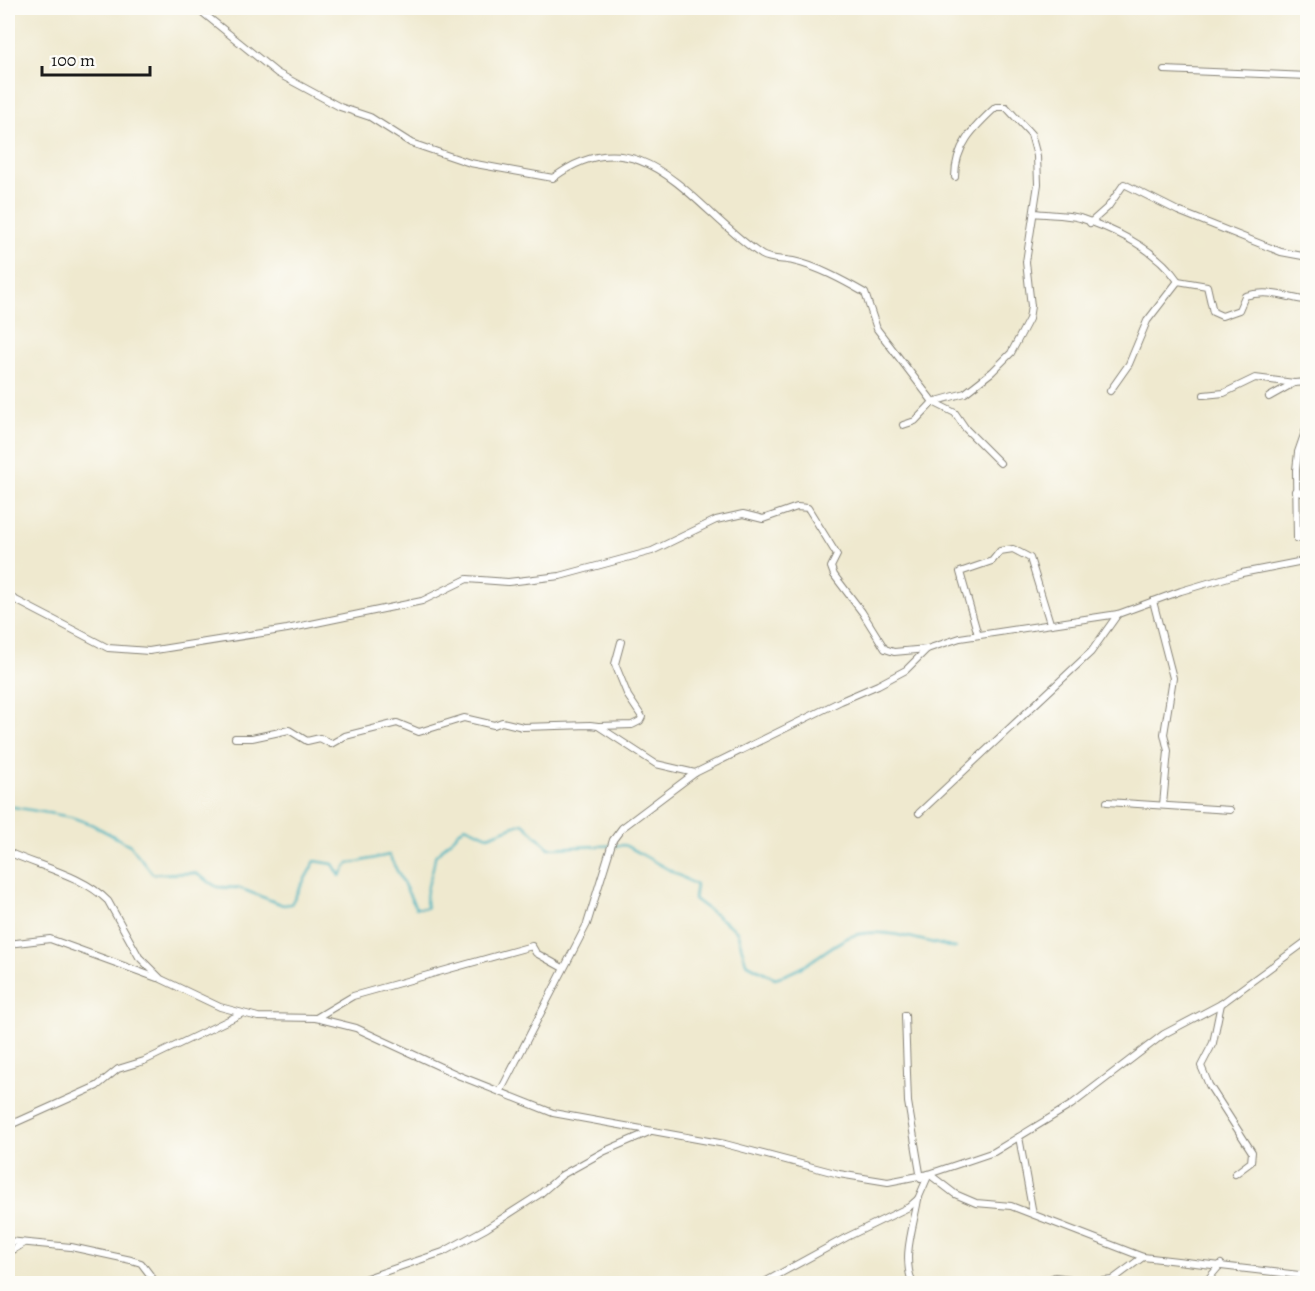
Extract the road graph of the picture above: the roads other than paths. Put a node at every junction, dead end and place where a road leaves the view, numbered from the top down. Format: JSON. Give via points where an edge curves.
{"nodes":[{"id":1,"x":197,"y":8,"type":"edge"},
{"id":2,"x":1164,"y":70,"type":"dead end"},
{"id":3,"x":1308,"y":76,"type":"edge"},
{"id":4,"x":955,"y":177,"type":"dead end"},
{"id":5,"x":1034,"y":213,"type":"junction"},
{"id":6,"x":1090,"y":223,"type":"junction"},
{"id":7,"x":1308,"y":257,"type":"edge"},
{"id":8,"x":1178,"y":281,"type":"junction"},
{"id":9,"x":1308,"y":301,"type":"edge"},
{"id":10,"x":1308,"y":382,"type":"edge"},
{"id":11,"x":1294,"y":383,"type":"junction"},
{"id":12,"x":1110,"y":391,"type":"dead end"},
{"id":13,"x":1204,"y":395,"type":"dead end"},
{"id":14,"x":1269,"y":398,"type":"dead end"},
{"id":15,"x":933,"y":402,"type":"junction"},
{"id":16,"x":1308,"y":404,"type":"edge"},
{"id":17,"x":903,"y":425,"type":"dead end"},
{"id":18,"x":1000,"y":463,"type":"dead end"},
{"id":19,"x":1295,"y":491,"type":"junction"},
{"id":20,"x":1308,"y":495,"type":"edge"},
{"id":21,"x":1297,"y":538,"type":"dead end"},
{"id":22,"x":1308,"y":560,"type":"edge"},
{"id":23,"x":8,"y":596,"type":"edge"},
{"id":24,"x":1153,"y":601,"type":"junction"},
{"id":25,"x":1118,"y":614,"type":"junction"},
{"id":26,"x":1050,"y":624,"type":"junction"},
{"id":27,"x":978,"y":635,"type":"junction"},
{"id":28,"x":621,"y":642,"type":"dead end"},
{"id":29,"x":927,"y":649,"type":"junction"},
{"id":30,"x":598,"y":726,"type":"junction"},
{"id":31,"x":235,"y":738,"type":"dead end"},
{"id":32,"x":694,"y":773,"type":"junction"},
{"id":33,"x":1107,"y":802,"type":"dead end"},
{"id":34,"x":1163,"y":805,"type":"junction"},
{"id":35,"x":1230,"y":810,"type":"dead end"},
{"id":36,"x":919,"y":813,"type":"dead end"},
{"id":37,"x":8,"y":852,"type":"edge"},
{"id":38,"x":1308,"y":940,"type":"edge"},
{"id":39,"x":8,"y":944,"type":"edge"},
{"id":40,"x":563,"y":968,"type":"junction"},
{"id":41,"x":161,"y":979,"type":"junction"},
{"id":42,"x":1221,"y":1004,"type":"junction"},
{"id":43,"x":241,"y":1014,"type":"junction"},
{"id":44,"x":905,"y":1016,"type":"dead end"},
{"id":45,"x":316,"y":1018,"type":"junction"},
{"id":46,"x":500,"y":1092,"type":"junction"},
{"id":47,"x":8,"y":1126,"type":"edge"},
{"id":48,"x":650,"y":1131,"type":"junction"},
{"id":49,"x":1019,"y":1137,"type":"junction"},
{"id":50,"x":929,"y":1174,"type":"junction"},
{"id":51,"x":1235,"y":1174,"type":"dead end"},
{"id":52,"x":920,"y":1176,"type":"junction"},
{"id":53,"x":923,"y":1189,"type":"junction"},
{"id":54,"x":918,"y":1199,"type":"junction"},
{"id":55,"x":1033,"y":1214,"type":"junction"},
{"id":56,"x":8,"y":1241,"type":"edge"},
{"id":57,"x":24,"y":1242,"type":"junction"},
{"id":58,"x":8,"y":1253,"type":"edge"},
{"id":59,"x":1143,"y":1257,"type":"junction"},
{"id":60,"x":1221,"y":1264,"type":"junction"},
{"id":61,"x":1308,"y":1276,"type":"edge"},
{"id":62,"x":157,"y":1284,"type":"edge"},
{"id":63,"x":349,"y":1284,"type":"edge"},
{"id":64,"x":761,"y":1284,"type":"edge"},
{"id":65,"x":913,"y":1284,"type":"edge"},
{"id":66,"x":1037,"y":1284,"type":"edge"},
{"id":67,"x":1204,"y":1284,"type":"edge"}],
"edges":[{"from":1,"to":15,"type":"street","via":[[277,73],[340,107],[370,117],[411,143],[470,163],[553,178],[587,157],[634,157],[681,183],[764,257],[795,261],[865,293],[877,329]]},
{"from":2,"to":3,"type":"street"},
{"from":4,"to":5,"type":"street","via":[[959,148],[1002,105],[1025,125],[1033,140],[1039,173]]},
{"from":5,"to":6,"type":"street"},
{"from":5,"to":15,"type":"street","via":[[1026,262],[1029,319],[1014,348],[965,393]]},
{"from":6,"to":7,"type":"street","via":[[1108,207],[1124,184],[1178,211],[1281,252]]},
{"from":6,"to":8,"type":"street","via":[[1157,257]]},
{"from":8,"to":9,"type":"street","via":[[1207,286],[1213,312],[1222,316],[1239,310],[1245,296],[1253,294],[1277,293]]},
{"from":8,"to":12,"type":"street","via":[[1147,321],[1129,364]]},
{"from":10,"to":11,"type":"street"},
{"from":11,"to":13,"type":"street","via":[[1255,378],[1224,393]]},
{"from":11,"to":14,"type":"street"},
{"from":15,"to":17,"type":"street","via":[[915,420]]},
{"from":15,"to":18,"type":"street","via":[[955,413]]},
{"from":16,"to":19,"type":"street"},
{"from":19,"to":20,"type":"street"},
{"from":19,"to":21,"type":"street"},
{"from":22,"to":24,"type":"street","via":[[1242,573]]},
{"from":23,"to":29,"type":"street","via":[[108,648],[149,651],[287,630],[422,601],[467,579],[508,582],[560,576],[652,551],[716,520],[743,514],[763,519],[797,507],[808,508],[837,555],[831,567],[834,575],[885,649]]},
{"from":24,"to":25,"type":"street"},
{"from":24,"to":34,"type":"street","via":[[1173,678],[1164,734],[1168,751]]},
{"from":25,"to":26,"type":"street"},
{"from":25,"to":36,"type":"street","via":[[1091,652]]},
{"from":26,"to":27,"type":"street"},
{"from":26,"to":27,"type":"street","via":[[1030,558],[1013,549],[1000,551],[992,561],[960,572]]},
{"from":27,"to":29,"type":"street"},
{"from":28,"to":30,"type":"street","via":[[615,664],[642,717],[632,724]]},
{"from":29,"to":32,"type":"street","via":[[906,670],[878,685]]},
{"from":30,"to":31,"type":"street","via":[[523,727],[464,718],[419,732],[397,723],[345,736],[331,744],[320,738],[307,741],[289,730]]},
{"from":30,"to":32,"type":"street","via":[[656,764]]},
{"from":32,"to":40,"type":"street","via":[[635,815],[613,840],[587,924]]},
{"from":33,"to":34,"type":"street"},
{"from":34,"to":35,"type":"street"},
{"from":37,"to":41,"type":"street","via":[[101,894],[140,957]]},
{"from":38,"to":42,"type":"street"},
{"from":39,"to":41,"type":"street","via":[[51,939]]},
{"from":40,"to":45,"type":"street","via":[[536,953],[532,946],[353,996]]},
{"from":40,"to":46,"type":"street"},
{"from":41,"to":43,"type":"street"},
{"from":42,"to":49,"type":"street","via":[[1164,1034],[1071,1105]]},
{"from":42,"to":51,"type":"street","via":[[1213,1043],[1202,1066],[1209,1085],[1252,1152],[1251,1162]]},
{"from":43,"to":45,"type":"street"},
{"from":43,"to":47,"type":"street","via":[[144,1061],[118,1069],[97,1086]]},
{"from":44,"to":52,"type":"street","via":[[908,1102]]},
{"from":45,"to":46,"type":"street","via":[[356,1028]]},
{"from":46,"to":48,"type":"street","via":[[553,1113]]},
{"from":48,"to":52,"type":"street","via":[[725,1144],[838,1174],[888,1182]]},
{"from":48,"to":63,"type":"street","via":[[562,1175],[514,1211],[443,1252]]},
{"from":49,"to":50,"type":"street","via":[[986,1155]]},
{"from":49,"to":55,"type":"street"},
{"from":50,"to":52,"type":"street"},
{"from":50,"to":53,"type":"street"},
{"from":50,"to":55,"type":"street","via":[[955,1194],[976,1203],[1011,1206]]},
{"from":52,"to":53,"type":"street"},
{"from":53,"to":54,"type":"street"},
{"from":54,"to":64,"type":"street"},
{"from":54,"to":65,"type":"street","via":[[908,1266]]},
{"from":55,"to":59,"type":"street"},
{"from":56,"to":57,"type":"street"},
{"from":57,"to":58,"type":"street"},
{"from":57,"to":62,"type":"street","via":[[71,1247],[141,1263]]},
{"from":59,"to":60,"type":"street"},
{"from":59,"to":66,"type":"street","via":[[1112,1280],[1055,1277]]},
{"from":60,"to":61,"type":"street"},
{"from":60,"to":67,"type":"street"}]}
